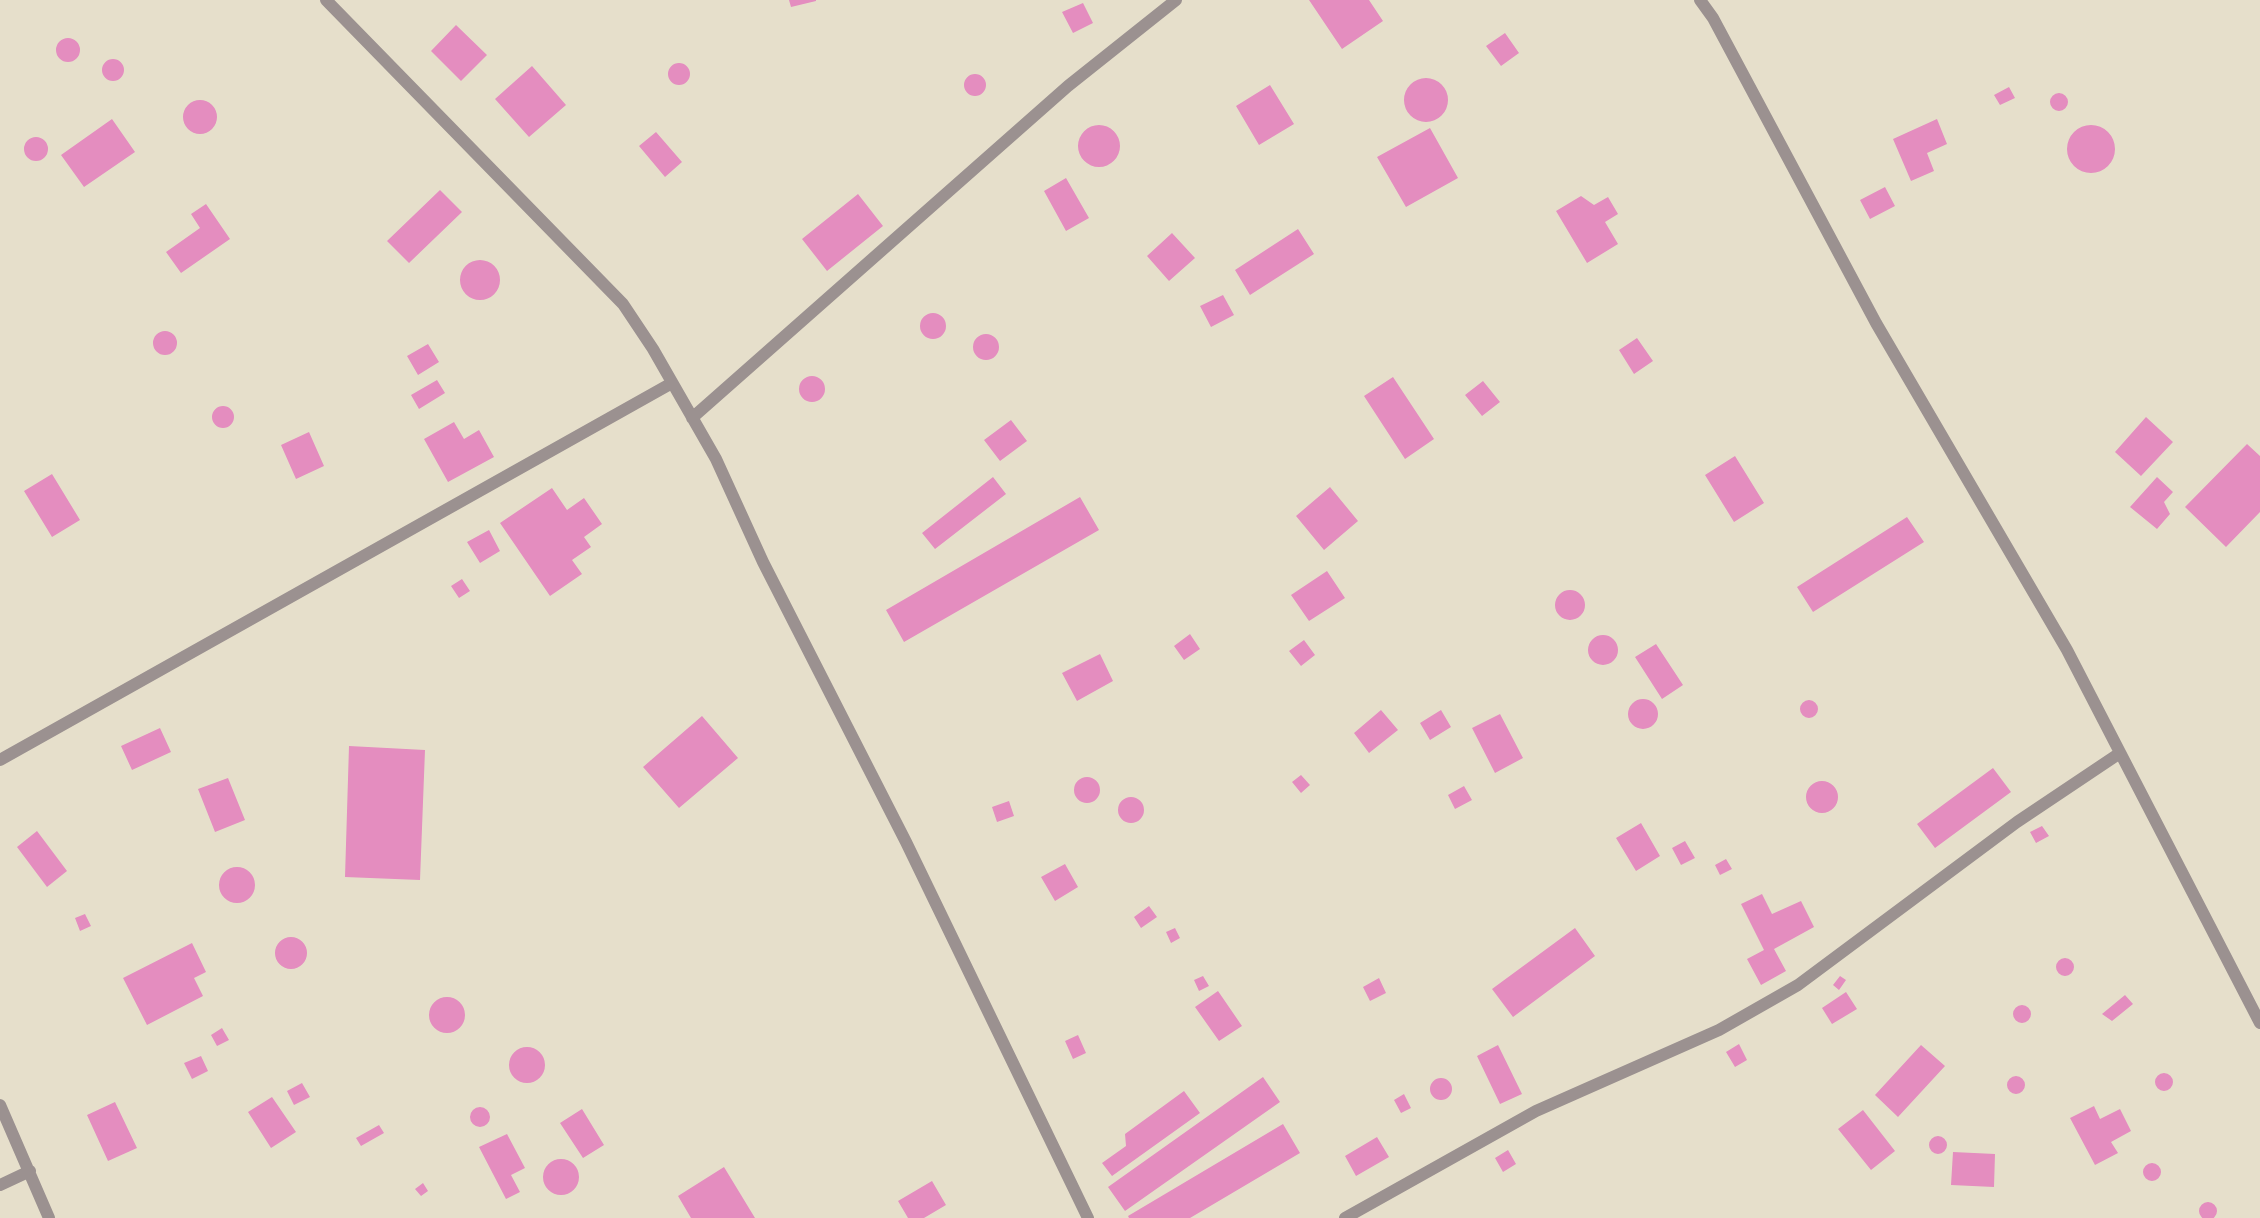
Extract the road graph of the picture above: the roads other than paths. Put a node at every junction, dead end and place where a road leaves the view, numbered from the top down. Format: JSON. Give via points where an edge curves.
{"nodes":[{"id":1,"x":326,"y":0,"type":"edge"},
{"id":2,"x":1176,"y":0,"type":"edge"},
{"id":3,"x":1700,"y":0,"type":"edge"},
{"id":4,"x":672,"y":383,"type":"junction"},
{"id":5,"x":692,"y":418,"type":"junction"},
{"id":6,"x":2120,"y":753,"type":"junction"},
{"id":7,"x":0,"y":759,"type":"edge"},
{"id":8,"x":2260,"y":1023,"type":"edge"},
{"id":9,"x":0,"y":1105,"type":"edge"},
{"id":10,"x":30,"y":1171,"type":"junction"},
{"id":11,"x":0,"y":1185,"type":"edge"},
{"id":12,"x":49,"y":1218,"type":"edge"},
{"id":13,"x":1088,"y":1218,"type":"edge"},
{"id":14,"x":1345,"y":1218,"type":"edge"}],
"edges":[{"from":1,"to":4,"type":"street","via":[[623,304]]},
{"from":2,"to":5,"type":"street","via":[[1068,86]]},
{"from":3,"to":6,"type":"street","via":[[1876,323],[2067,650]]},
{"from":4,"to":5,"type":"street"},
{"from":4,"to":7,"type":"street"},
{"from":5,"to":13,"type":"street","via":[[906,842]]},
{"from":6,"to":8,"type":"street"},
{"from":6,"to":14,"type":"street","via":[[2017,822],[1798,985],[1719,1030],[1536,1111]]},
{"from":9,"to":10,"type":"street"},
{"from":10,"to":11,"type":"street"},
{"from":10,"to":12,"type":"street"}]}
